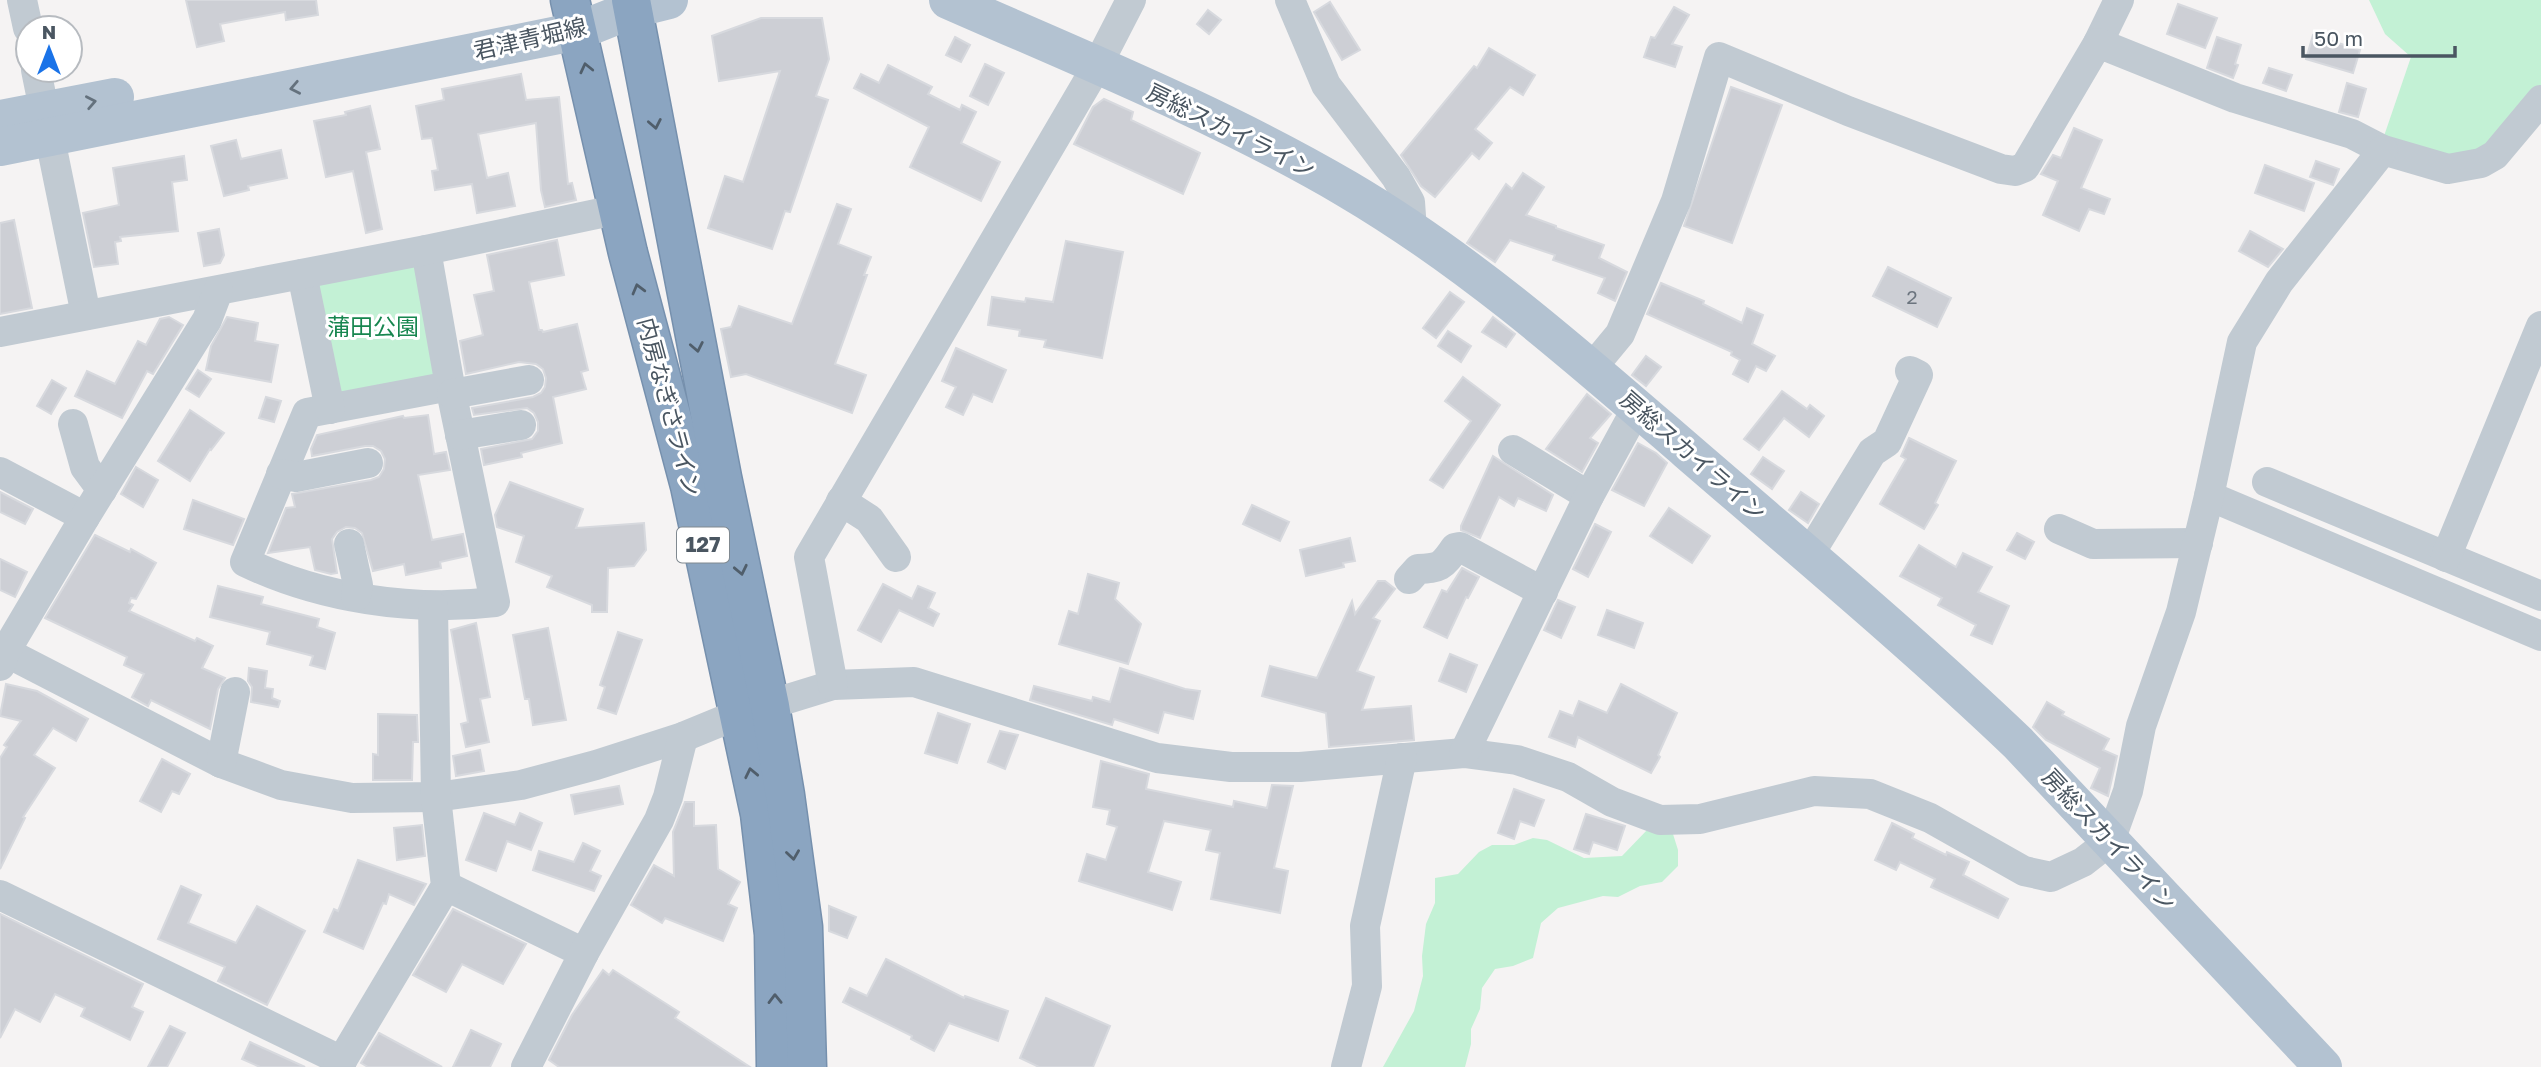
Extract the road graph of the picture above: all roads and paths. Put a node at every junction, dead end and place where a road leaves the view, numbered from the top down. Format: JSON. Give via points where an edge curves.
{"nodes":[{"id":1,"x":670,"y":0,"type":"edge"},
{"id":2,"x":948,"y":0,"type":"edge"},
{"id":3,"x":1131,"y":0,"type":"edge"},
{"id":4,"x":1290,"y":0,"type":"edge"},
{"id":5,"x":2119,"y":0,"type":"edge"},
{"id":6,"x":632,"y":4,"type":"edge"},
{"id":7,"x":573,"y":13,"type":"edge"},
{"id":8,"x":2098,"y":43,"type":"junction"},
{"id":9,"x":1097,"y":66,"type":"junction"},
{"id":10,"x":39,"y":84,"type":"edge"},
{"id":11,"x":2541,"y":100,"type":"edge"},
{"id":12,"x":0,"y":119,"type":"edge"},
{"id":13,"x":47,"y":124,"type":"junction"},
{"id":14,"x":0,"y":147,"type":"edge"},
{"id":15,"x":2383,"y":150,"type":"junction"},
{"id":16,"x":601,"y":213,"type":"dead end"},
{"id":17,"x":1412,"y":230,"type":"junction"},
{"id":18,"x":426,"y":250,"type":"junction"},
{"id":19,"x":302,"y":274,"type":"junction"},
{"id":20,"x":218,"y":291,"type":"junction"},
{"id":21,"x":86,"y":315,"type":"junction"},
{"id":22,"x":2541,"y":326,"type":"edge"},
{"id":23,"x":0,"y":332,"type":"edge"},
{"id":24,"x":1591,"y":369,"type":"junction"},
{"id":25,"x":2533,"y":369,"type":"edge"},
{"id":26,"x":1910,"y":371,"type":"dead end"},
{"id":27,"x":529,"y":380,"type":"dead end"},
{"id":28,"x":451,"y":390,"type":"junction"},
{"id":29,"x":1637,"y":408,"type":"junction"},
{"id":30,"x":330,"y":409,"type":"junction"},
{"id":31,"x":73,"y":424,"type":"dead end"},
{"id":32,"x":521,"y":425,"type":"dead end"},
{"id":33,"x":460,"y":435,"type":"junction"},
{"id":34,"x":1513,"y":450,"type":"dead end"},
{"id":35,"x":368,"y":463,"type":"dead end"},
{"id":36,"x":0,"y":472,"type":"edge"},
{"id":37,"x":281,"y":474,"type":"junction"},
{"id":38,"x":2267,"y":482,"type":"dead end"},
{"id":39,"x":102,"y":490,"type":"junction"},
{"id":40,"x":1589,"y":496,"type":"junction"},
{"id":41,"x":2209,"y":496,"type":"junction"},
{"id":42,"x":841,"y":501,"type":"junction"},
{"id":43,"x":85,"y":517,"type":"junction"},
{"id":44,"x":2059,"y":529,"type":"dead end"},
{"id":45,"x":2198,"y":543,"type":"junction"},
{"id":46,"x":349,"y":544,"type":"dead end"},
{"id":47,"x":1809,"y":555,"type":"junction"},
{"id":48,"x":896,"y":556,"type":"dead end"},
{"id":49,"x":2446,"y":556,"type":"junction"},
{"id":50,"x":1409,"y":579,"type":"dead end"},
{"id":51,"x":1543,"y":592,"type":"junction"},
{"id":52,"x":356,"y":596,"type":"junction"},
{"id":53,"x":2541,"y":596,"type":"edge"},
{"id":54,"x":433,"y":606,"type":"junction"},
{"id":55,"x":2541,"y":636,"type":"edge"},
{"id":56,"x":2,"y":656,"type":"edge"},
{"id":57,"x":833,"y":685,"type":"junction"},
{"id":58,"x":235,"y":692,"type":"dead end"},
{"id":59,"x":754,"y":710,"type":"junction"},
{"id":60,"x":683,"y":737,"type":"junction"},
{"id":61,"x":1465,"y":753,"type":"junction"},
{"id":62,"x":1402,"y":758,"type":"junction"},
{"id":63,"x":221,"y":763,"type":"junction"},
{"id":64,"x":436,"y":797,"type":"junction"},
{"id":65,"x":2110,"y":841,"type":"junction"},
{"id":66,"x":446,"y":886,"type":"junction"},
{"id":67,"x":0,"y":895,"type":"edge"},
{"id":68,"x":584,"y":953,"type":"junction"},
{"id":69,"x":340,"y":1064,"type":"edge"},
{"id":70,"x":526,"y":1067,"type":"edge"},
{"id":71,"x":776,"y":1067,"type":"edge"},
{"id":72,"x":807,"y":1067,"type":"edge"},
{"id":73,"x":1346,"y":1067,"type":"edge"},
{"id":74,"x":2323,"y":1067,"type":"edge"}],
"edges":[{"from":1,"to":6,"type":"main road"},
{"from":2,"to":9,"type":"main road","name":"房総スカイライン"},
{"from":3,"to":9,"type":"street"},
{"from":4,"to":17,"type":"street","via":[[1326,85],[1410,202]]},
{"from":5,"to":8,"type":"street"},
{"from":6,"to":7,"type":"main road","name":"君津青堀線"},
{"from":6,"to":59,"type":"highway","name":"内房なぎさライン","number":"127","one_way":true,"via":[[722,477]]},
{"from":7,"to":13,"type":"main road","name":"君津青堀線"},
{"from":59,"to":7,"type":"highway","name":"内房なぎさライン","number":"127","one_way":true,"via":[[628,253]]},
{"from":8,"to":15,"type":"street","via":[[2235,98],[2352,134]]},
{"from":8,"to":24,"type":"street","via":[[2025,167],[2015,171],[1848,111],[1719,57],[1676,201],[1620,334]]},
{"from":9,"to":17,"type":"main road","name":"房総スカイライン","via":[[1277,149]]},
{"from":9,"to":42,"type":"street"},
{"from":10,"to":13,"type":"street"},
{"from":11,"to":15,"type":"street","via":[[2495,155],[2481,163],[2448,169]]},
{"from":12,"to":13,"type":"main road","name":"君津青堀線"},
{"from":13,"to":14,"type":"main road","name":"君津青堀線"},
{"from":13,"to":21,"type":"street"},
{"from":15,"to":41,"type":"street","via":[[2279,282],[2242,342]]},
{"from":16,"to":18,"type":"street"},
{"from":17,"to":24,"type":"main road","name":"房総スカイライン","via":[[1450,254]]},
{"from":18,"to":19,"type":"street"},
{"from":18,"to":28,"type":"street"},
{"from":19,"to":20,"type":"street"},
{"from":19,"to":30,"type":"street"},
{"from":20,"to":21,"type":"street"},
{"from":20,"to":39,"type":"street","via":[[207,320]]},
{"from":21,"to":23,"type":"street"},
{"from":22,"to":25,"type":"street"},
{"from":24,"to":29,"type":"main road","name":"房総スカイライン"},
{"from":25,"to":49,"type":"street"},
{"from":26,"to":47,"type":"street","via":[[1918,375],[1887,442],[1872,452]]},
{"from":27,"to":28,"type":"street"},
{"from":28,"to":30,"type":"street"},
{"from":28,"to":33,"type":"street"},
{"from":29,"to":40,"type":"street"},
{"from":29,"to":47,"type":"main road","name":"房総スカイライン"},
{"from":30,"to":37,"type":"street","via":[[307,413]]},
{"from":31,"to":39,"type":"street","via":[[85,467]]},
{"from":32,"to":33,"type":"street"},
{"from":33,"to":54,"type":"street","via":[[495,602]]},
{"from":34,"to":40,"type":"street"},
{"from":35,"to":37,"type":"street","via":[[296,477]]},
{"from":36,"to":43,"type":"street"},
{"from":37,"to":52,"type":"street","via":[[245,562],[301,583]]},
{"from":38,"to":49,"type":"street"},
{"from":39,"to":43,"type":"street"},
{"from":40,"to":51,"type":"street"},
{"from":41,"to":45,"type":"street"},
{"from":41,"to":55,"type":"street"},
{"from":42,"to":48,"type":"street","via":[[870,519]]},
{"from":42,"to":57,"type":"street","via":[[808,557]]},
{"from":43,"to":56,"type":"street"},
{"from":44,"to":45,"type":"street","via":[[2093,544]]},
{"from":45,"to":65,"type":"street"},
{"from":46,"to":52,"type":"street"},
{"from":47,"to":65,"type":"main road","name":"房総スカイライン","via":[[1974,701]]},
{"from":49,"to":53,"type":"street"},
{"from":50,"to":51,"type":"street","via":[[1418,569],[1438,568],[1460,547]]},
{"from":51,"to":61,"type":"street"},
{"from":52,"to":54,"type":"street"},
{"from":54,"to":64,"type":"street"},
{"from":56,"to":63,"type":"street"},
{"from":57,"to":59,"type":"street"},
{"from":57,"to":62,"type":"street","via":[[914,682],[1157,758],[1231,767],[1300,767]]},
{"from":58,"to":63,"type":"street"},
{"from":59,"to":60,"type":"street"},
{"from":71,"to":59,"type":"highway","name":"内房なぎさライン","number":"127","one_way":true,"via":[[772,921]]},
{"from":59,"to":72,"type":"highway","name":"内房なぎさライン","number":"127","one_way":true,"via":[[785,795],[803,927]]},
{"from":60,"to":64,"type":"street","via":[[521,785]]},
{"from":60,"to":68,"type":"street","via":[[659,820]]},
{"from":61,"to":62,"type":"street"},
{"from":61,"to":65,"type":"street","via":[[1517,760],[1568,777],[1612,802],[1660,820],[1700,819],[1814,791],[1870,794],[1930,818],[2024,871],[2051,877],[2083,862]]},
{"from":62,"to":73,"type":"street","via":[[1365,926],[1367,986]]},
{"from":63,"to":64,"type":"street","via":[[281,785],[352,798]]},
{"from":64,"to":66,"type":"street"},
{"from":65,"to":74,"type":"main road","name":"房総スカイライン"},
{"from":66,"to":68,"type":"street"},
{"from":66,"to":69,"type":"street"},
{"from":67,"to":69,"type":"street"},
{"from":68,"to":70,"type":"street"}]}
